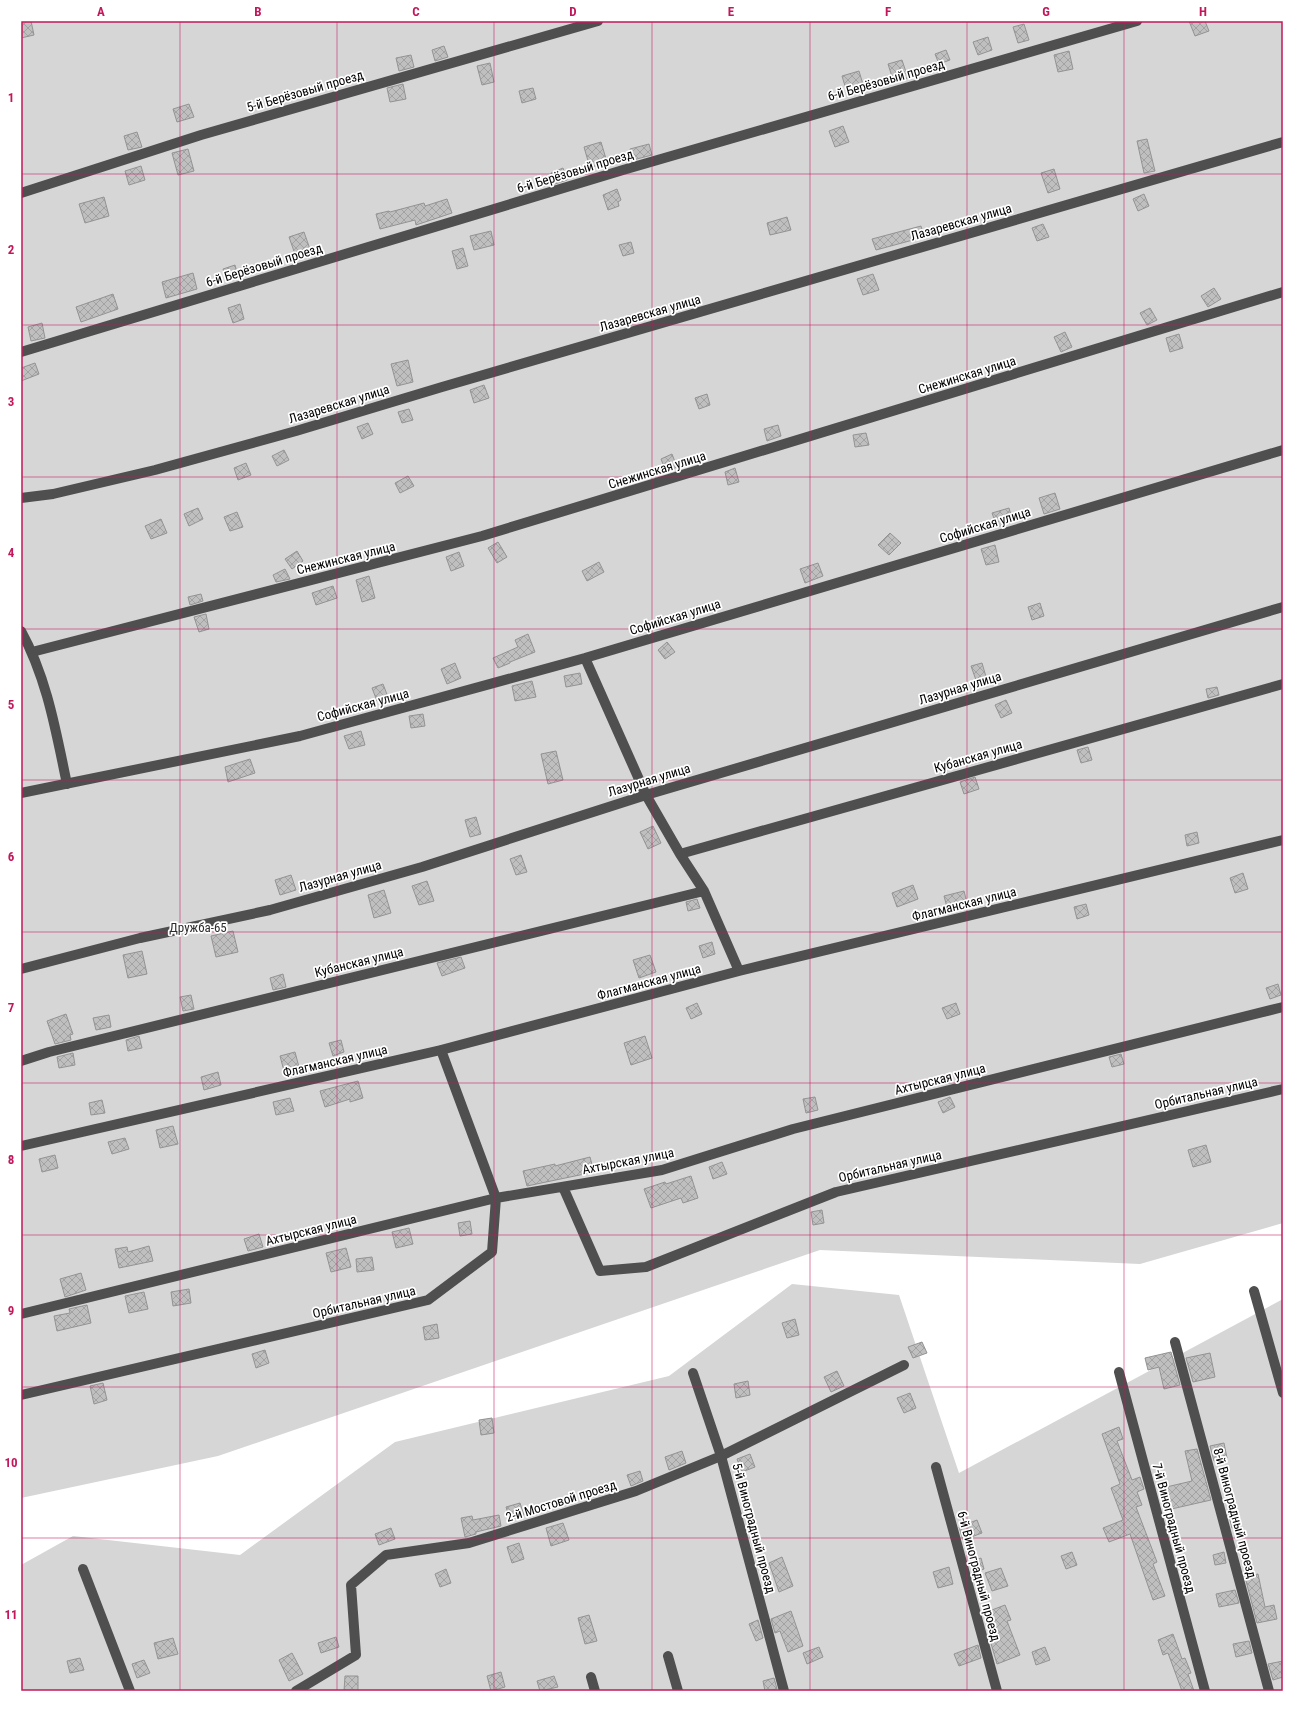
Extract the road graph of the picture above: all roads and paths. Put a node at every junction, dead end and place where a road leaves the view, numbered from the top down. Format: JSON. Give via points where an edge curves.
{"nodes":[{"id":1,"x":598,"y":21,"type":"edge"},
{"id":2,"x":1137,"y":21,"type":"edge"},
{"id":3,"x":1283,"y":142,"type":"edge"},
{"id":4,"x":21,"y":192,"type":"edge"},
{"id":5,"x":1283,"y":292,"type":"edge"},
{"id":6,"x":21,"y":352,"type":"edge"},
{"id":7,"x":1283,"y":450,"type":"edge"},
{"id":8,"x":21,"y":498,"type":"edge"},
{"id":9,"x":1283,"y":606,"type":"edge"},
{"id":10,"x":21,"y":631,"type":"edge"},
{"id":11,"x":32,"y":652,"type":"junction"},
{"id":12,"x":585,"y":658,"type":"junction"},
{"id":13,"x":1283,"y":684,"type":"edge"},
{"id":14,"x":67,"y":784,"type":"junction"},
{"id":15,"x":21,"y":792,"type":"edge"},
{"id":16,"x":646,"y":794,"type":"junction"},
{"id":17,"x":1283,"y":840,"type":"edge"},
{"id":18,"x":680,"y":854,"type":"junction"},
{"id":19,"x":704,"y":891,"type":"junction"},
{"id":20,"x":21,"y":969,"type":"edge"},
{"id":21,"x":739,"y":971,"type":"junction"},
{"id":22,"x":1283,"y":1007,"type":"edge"},
{"id":23,"x":441,"y":1050,"type":"junction"},
{"id":24,"x":21,"y":1060,"type":"edge"},
{"id":25,"x":1283,"y":1089,"type":"edge"},
{"id":26,"x":21,"y":1146,"type":"edge"},
{"id":27,"x":563,"y":1187,"type":"junction"},
{"id":28,"x":496,"y":1198,"type":"junction"},
{"id":29,"x":1254,"y":1291,"type":"dead end"},
{"id":30,"x":21,"y":1314,"type":"edge"},
{"id":31,"x":1174,"y":1342,"type":"dead end"},
{"id":32,"x":904,"y":1365,"type":"dead end"},
{"id":33,"x":1119,"y":1372,"type":"dead end"},
{"id":34,"x":693,"y":1374,"type":"dead end"},
{"id":35,"x":1283,"y":1393,"type":"edge"},
{"id":36,"x":21,"y":1395,"type":"edge"},
{"id":37,"x":721,"y":1456,"type":"junction"},
{"id":38,"x":936,"y":1467,"type":"dead end"},
{"id":39,"x":83,"y":1569,"type":"dead end"},
{"id":40,"x":668,"y":1656,"type":"dead end"},
{"id":41,"x":591,"y":1677,"type":"dead end"},
{"id":42,"x":130,"y":1691,"type":"edge"},
{"id":43,"x":296,"y":1691,"type":"edge"},
{"id":44,"x":595,"y":1691,"type":"edge"},
{"id":45,"x":678,"y":1691,"type":"edge"},
{"id":46,"x":784,"y":1691,"type":"edge"},
{"id":47,"x":997,"y":1691,"type":"edge"},
{"id":48,"x":1205,"y":1691,"type":"edge"},
{"id":49,"x":1270,"y":1691,"type":"edge"}],
"edges":[{"from":1,"to":4,"type":"lane","name":"5-й Берёзовый проезд","via":[[216,131]]},
{"from":2,"to":6,"type":"lane","name":"6-й Берёзовый проезд","via":[[623,170]]},
{"from":3,"to":8,"type":"lane","name":"Лазаревская улица","via":[[266,439],[155,470],[54,494]]},
{"from":5,"to":11,"type":"lane","name":"Снежинская улица","via":[[482,536]]},
{"from":7,"to":12,"type":"lane","name":"Софийская улица"},
{"from":9,"to":16,"type":"lane","name":"Лазурная улица"},
{"from":10,"to":11,"type":"lane"},
{"from":11,"to":14,"type":"lane","via":[[53,719]]},
{"from":12,"to":14,"type":"lane","name":"Софийская улица","via":[[300,736]]},
{"from":12,"to":16,"type":"lane"},
{"from":13,"to":18,"type":"lane","name":"Кубанская улица"},
{"from":14,"to":15,"type":"lane","name":"Софийская улица"},
{"from":16,"to":18,"type":"lane"},
{"from":16,"to":20,"type":"lane","name":"Лазурная улица","via":[[422,867],[277,908],[140,938]]},
{"from":17,"to":21,"type":"lane","name":"Флагманская улица"},
{"from":18,"to":19,"type":"lane"},
{"from":19,"to":21,"type":"lane"},
{"from":19,"to":24,"type":"lane","name":"Кубанская улица"},
{"from":21,"to":23,"type":"lane","name":"Флагманская улица"},
{"from":22,"to":27,"type":"lane","name":"Ахтырская улица","via":[[793,1129],[662,1170]]},
{"from":23,"to":26,"type":"lane","name":"Флагманская улица"},
{"from":23,"to":28,"type":"lane","name":"Орбитальная улица"},
{"from":25,"to":27,"type":"lane","name":"Орбитальная улица","via":[[836,1192],[646,1267],[600,1271]]},
{"from":27,"to":28,"type":"lane","name":"Ахтырская улица"},
{"from":28,"to":30,"type":"lane","name":"Ахтырская улица"},
{"from":28,"to":36,"type":"lane","name":"Орбитальная улица","via":[[492,1252],[428,1300]]},
{"from":29,"to":35,"type":"lane"},
{"from":31,"to":49,"type":"lane","name":"8-й Виноградный проезд"},
{"from":32,"to":37,"type":"lane","name":"2-й Мостовой проезд"},
{"from":33,"to":48,"type":"lane","name":"7-й Виноградный проезд"},
{"from":34,"to":37,"type":"lane","name":"5-й Виноградный проезд"},
{"from":37,"to":43,"type":"lane","name":"2-й Мостовой проезд","via":[[636,1491],[469,1543],[386,1555],[351,1585],[356,1655]]},
{"from":37,"to":46,"type":"lane","name":"5-й Виноградный проезд"},
{"from":38,"to":47,"type":"lane","name":"6-й Виноградный проезд"},
{"from":39,"to":42,"type":"lane"},
{"from":40,"to":45,"type":"lane"},
{"from":41,"to":44,"type":"lane"}]}
